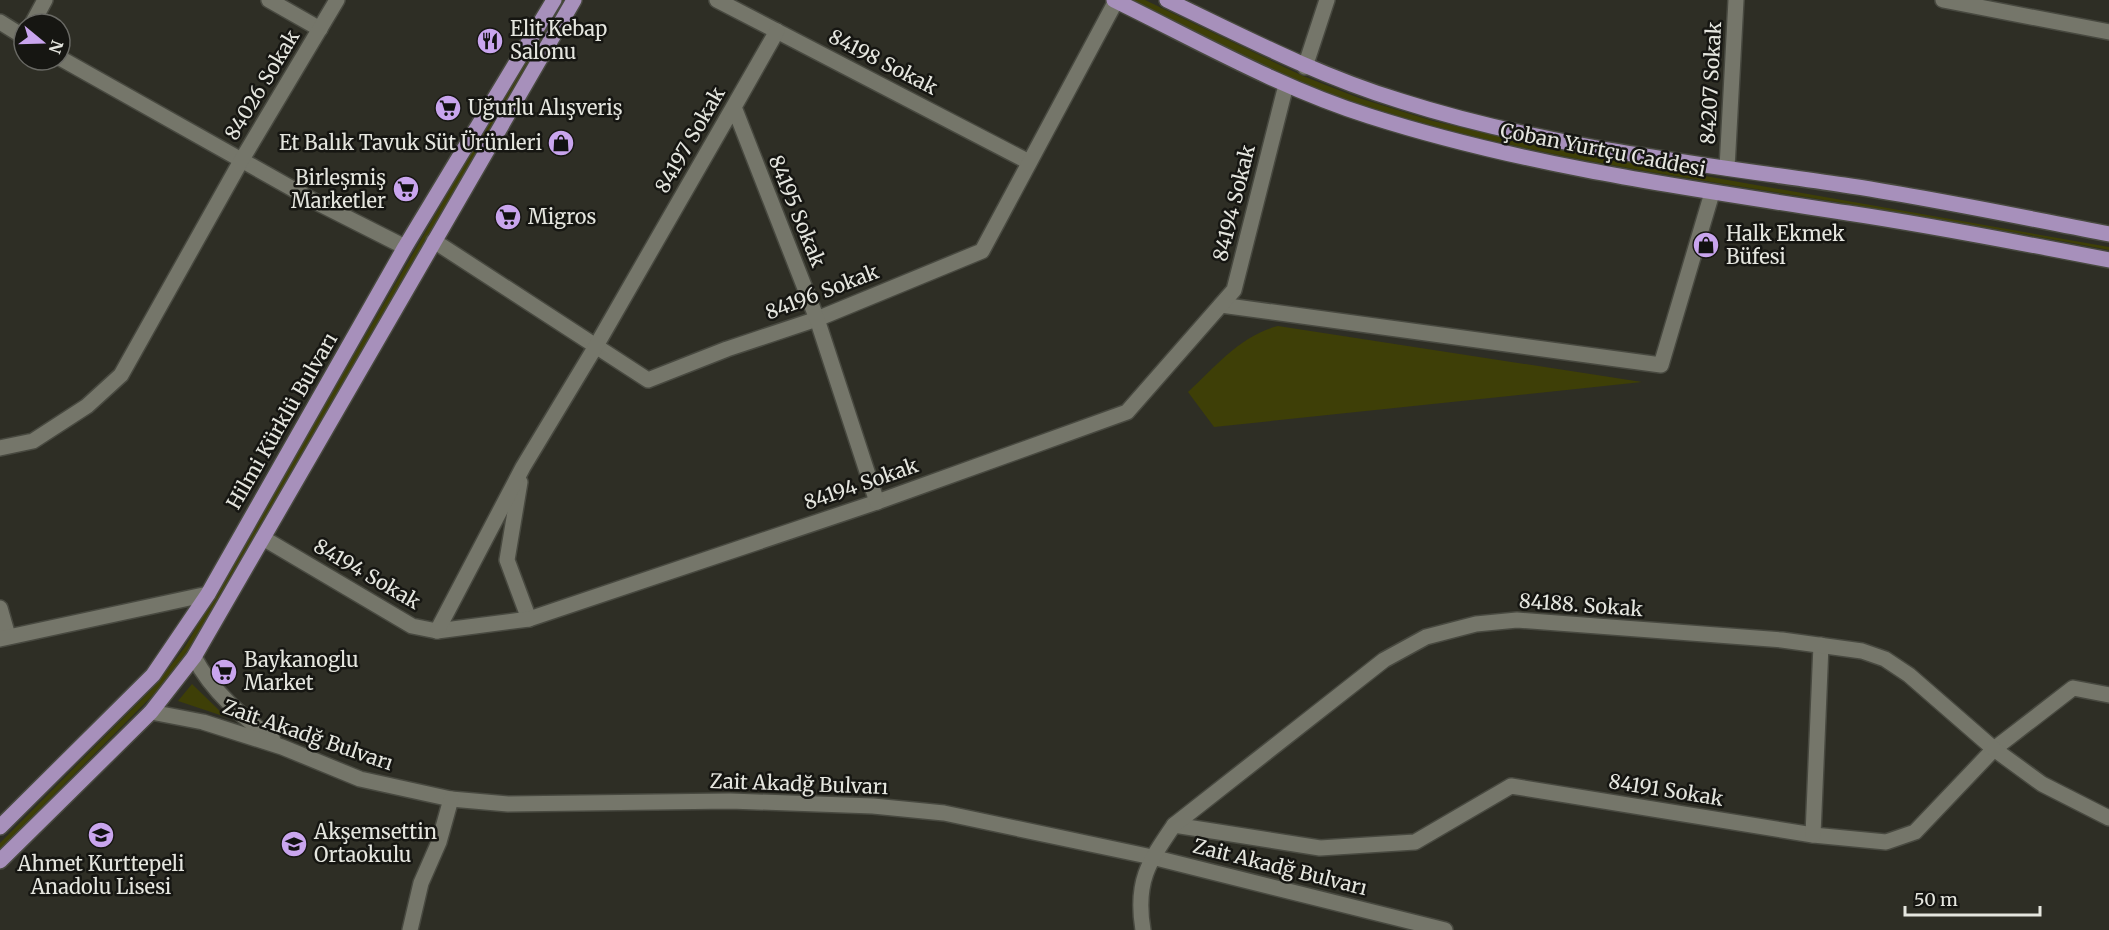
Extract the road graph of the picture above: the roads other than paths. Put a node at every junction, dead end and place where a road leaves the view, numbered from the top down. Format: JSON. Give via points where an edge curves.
{"nodes":[{"id":1,"x":269,"y":0,"type":"edge"},
{"id":2,"x":337,"y":0,"type":"edge"},
{"id":3,"x":554,"y":0,"type":"edge"},
{"id":4,"x":574,"y":0,"type":"edge"},
{"id":5,"x":717,"y":0,"type":"edge"},
{"id":6,"x":1167,"y":0,"type":"edge"},
{"id":7,"x":1327,"y":0,"type":"edge"},
{"id":8,"x":1736,"y":0,"type":"edge"},
{"id":9,"x":1943,"y":0,"type":"edge"},
{"id":10,"x":1115,"y":1,"type":"edge"},
{"id":11,"x":1981,"y":4,"type":"edge"},
{"id":12,"x":320,"y":29,"type":"junction"},
{"id":13,"x":777,"y":31,"type":"junction"},
{"id":14,"x":2109,"y":32,"type":"edge"},
{"id":15,"x":72,"y":64,"type":"edge"},
{"id":16,"x":1305,"y":67,"type":"junction"},
{"id":17,"x":1286,"y":85,"type":"junction"},
{"id":18,"x":734,"y":107,"type":"joint"},
{"id":19,"x":241,"y":161,"type":"junction"},
{"id":20,"x":1029,"y":162,"type":"junction"},
{"id":21,"x":1727,"y":168,"type":"junction"},
{"id":22,"x":1712,"y":193,"type":"junction"},
{"id":23,"x":2109,"y":234,"type":"edge"},
{"id":24,"x":434,"y":241,"type":"junction"},
{"id":25,"x":405,"y":247,"type":"junction"},
{"id":26,"x":2109,"y":260,"type":"edge"},
{"id":27,"x":1221,"y":305,"type":"junction"},
{"id":28,"x":818,"y":319,"type":"junction"},
{"id":29,"x":596,"y":346,"type":"junction"},
{"id":30,"x":0,"y":447,"type":"edge"},
{"id":31,"x":522,"y":467,"type":"junction"},
{"id":32,"x":878,"y":502,"type":"junction"},
{"id":33,"x":263,"y":538,"type":"junction"},
{"id":34,"x":208,"y":594,"type":"junction"},
{"id":35,"x":0,"y":608,"type":"edge"},
{"id":36,"x":529,"y":619,"type":"junction"},
{"id":37,"x":437,"y":631,"type":"junction"},
{"id":38,"x":4,"y":638,"type":"edge"},
{"id":39,"x":1821,"y":645,"type":"junction"},
{"id":40,"x":194,"y":657,"type":"junction"},
{"id":41,"x":2109,"y":695,"type":"edge"},
{"id":42,"x":151,"y":712,"type":"junction"},
{"id":43,"x":282,"y":747,"type":"junction"},
{"id":44,"x":1994,"y":749,"type":"junction"},
{"id":45,"x":451,"y":799,"type":"junction"},
{"id":46,"x":2109,"y":818,"type":"edge"},
{"id":47,"x":1174,"y":825,"type":"junction"},
{"id":48,"x":0,"y":827,"type":"edge"},
{"id":49,"x":1813,"y":835,"type":"junction"},
{"id":50,"x":1152,"y":857,"type":"junction"},
{"id":51,"x":0,"y":861,"type":"edge"},
{"id":52,"x":410,"y":930,"type":"edge"},
{"id":53,"x":1143,"y":930,"type":"edge"},
{"id":54,"x":1445,"y":930,"type":"edge"}],
"edges":[{"from":1,"to":12,"type":"street"},
{"from":2,"to":12,"type":"street","name":"84026 Sokak"},
{"from":3,"to":25,"type":"main road","name":"Hilmi Kürklü Bulvarı"},
{"from":4,"to":24,"type":"main road"},
{"from":5,"to":13,"type":"street","name":"84198 Sokak"},
{"from":6,"to":16,"type":"main road","name":"Çoban Yurtçu Caddesi"},
{"from":7,"to":16,"type":"street"},
{"from":8,"to":21,"type":"street","name":"84207 Sokak"},
{"from":9,"to":11,"type":"street"},
{"from":10,"to":17,"type":"main road","name":"Çoban Yurtçu Caddesi"},
{"from":10,"to":20,"type":"street","name":"84196 Sokak"},
{"from":11,"to":14,"type":"street"},
{"from":12,"to":19,"type":"street","name":"84026 Sokak"},
{"from":13,"to":18,"type":"street","name":"84197 Sokak"},
{"from":13,"to":20,"type":"street","name":"84198 Sokak"},
{"from":13,"to":29,"type":"street","name":"84197 Sokak"},
{"from":15,"to":19,"type":"street"},
{"from":16,"to":21,"type":"main road","name":"Çoban Yurtçu Caddesi","via":[[1401,102],[1484,123],[1591,148]]},
{"from":17,"to":22,"type":"main road","name":"Çoban Yurtçu Caddesi","via":[[1368,116],[1559,167]]},
{"from":17,"to":27,"type":"street","name":"84194 Sokak","via":[[1234,290]]},
{"from":18,"to":28,"type":"street","name":"84195 Sokak"},
{"from":19,"to":25,"type":"street"},
{"from":19,"to":30,"type":"street","name":"84026 Sokak","via":[[121,375],[87,406],[33,441]]},
{"from":20,"to":28,"type":"street","name":"84196 Sokak","via":[[982,251]]},
{"from":21,"to":23,"type":"main road","name":"Çoban Yurtçu Caddesi","via":[[1848,185]]},
{"from":22,"to":26,"type":"main road","name":"Çoban Yurtçu Caddesi","via":[[1850,213]]},
{"from":22,"to":27,"type":"street","via":[[1661,365]]},
{"from":24,"to":29,"type":"street","name":"84196 Sokak"},
{"from":24,"to":33,"type":"main road"},
{"from":25,"to":34,"type":"main road","name":"Hilmi Kürklü Bulvarı"},
{"from":27,"to":32,"type":"street","name":"84194 Sokak","via":[[1127,412]]},
{"from":28,"to":29,"type":"street","name":"84196 Sokak","via":[[648,380]]},
{"from":28,"to":32,"type":"street","name":"84195 Sokak"},
{"from":29,"to":31,"type":"street","name":"84197 Sokak"},
{"from":31,"to":36,"type":"street","via":[[507,560]]},
{"from":31,"to":37,"type":"street","name":"84197 Sokak"},
{"from":32,"to":36,"type":"street","name":"84194 Sokak"},
{"from":33,"to":37,"type":"street","name":"84194 Sokak","via":[[412,626]]},
{"from":33,"to":40,"type":"main road"},
{"from":34,"to":38,"type":"street"},
{"from":34,"to":48,"type":"main road","name":"Hilmi Kürklü Bulvarı","via":[[153,675]]},
{"from":35,"to":38,"type":"street"},
{"from":36,"to":37,"type":"street","name":"84194 Sokak"},
{"from":39,"to":44,"type":"street","name":"84188. Sokak","via":[[1885,659]]},
{"from":39,"to":47,"type":"street","name":"84188. Sokak","via":[[1517,620],[1476,624],[1426,637],[1383,660]]},
{"from":39,"to":49,"type":"street"},
{"from":40,"to":42,"type":"main road"},
{"from":40,"to":43,"type":"street","via":[[207,681],[235,710]]},
{"from":41,"to":44,"type":"street","name":"84191 Sokak","via":[[2073,687]]},
{"from":42,"to":43,"type":"street","name":"Zait Akadğ Bulvarı","via":[[203,722]]},
{"from":42,"to":51,"type":"main road"},
{"from":43,"to":45,"type":"street","name":"Zait Akadğ Bulvarı","via":[[360,779]]},
{"from":44,"to":46,"type":"street","name":"84188. Sokak","via":[[2043,784]]},
{"from":44,"to":49,"type":"street","name":"84191 Sokak","via":[[1915,832],[1886,842]]},
{"from":45,"to":50,"type":"street","name":"Zait Akadğ Bulvarı","via":[[508,804],[730,801],[873,806],[945,813]]},
{"from":45,"to":52,"type":"street","via":[[439,842],[421,883]]},
{"from":47,"to":49,"type":"street","name":"84191 Sokak","via":[[1320,848],[1415,842],[1511,786]]},
{"from":47,"to":50,"type":"street","name":"84188. Sokak"},
{"from":50,"to":53,"type":"street","name":"84188. Sokak","via":[[1140,887]]},
{"from":50,"to":54,"type":"street","name":"Zait Akadğ Bulvarı"}]}
